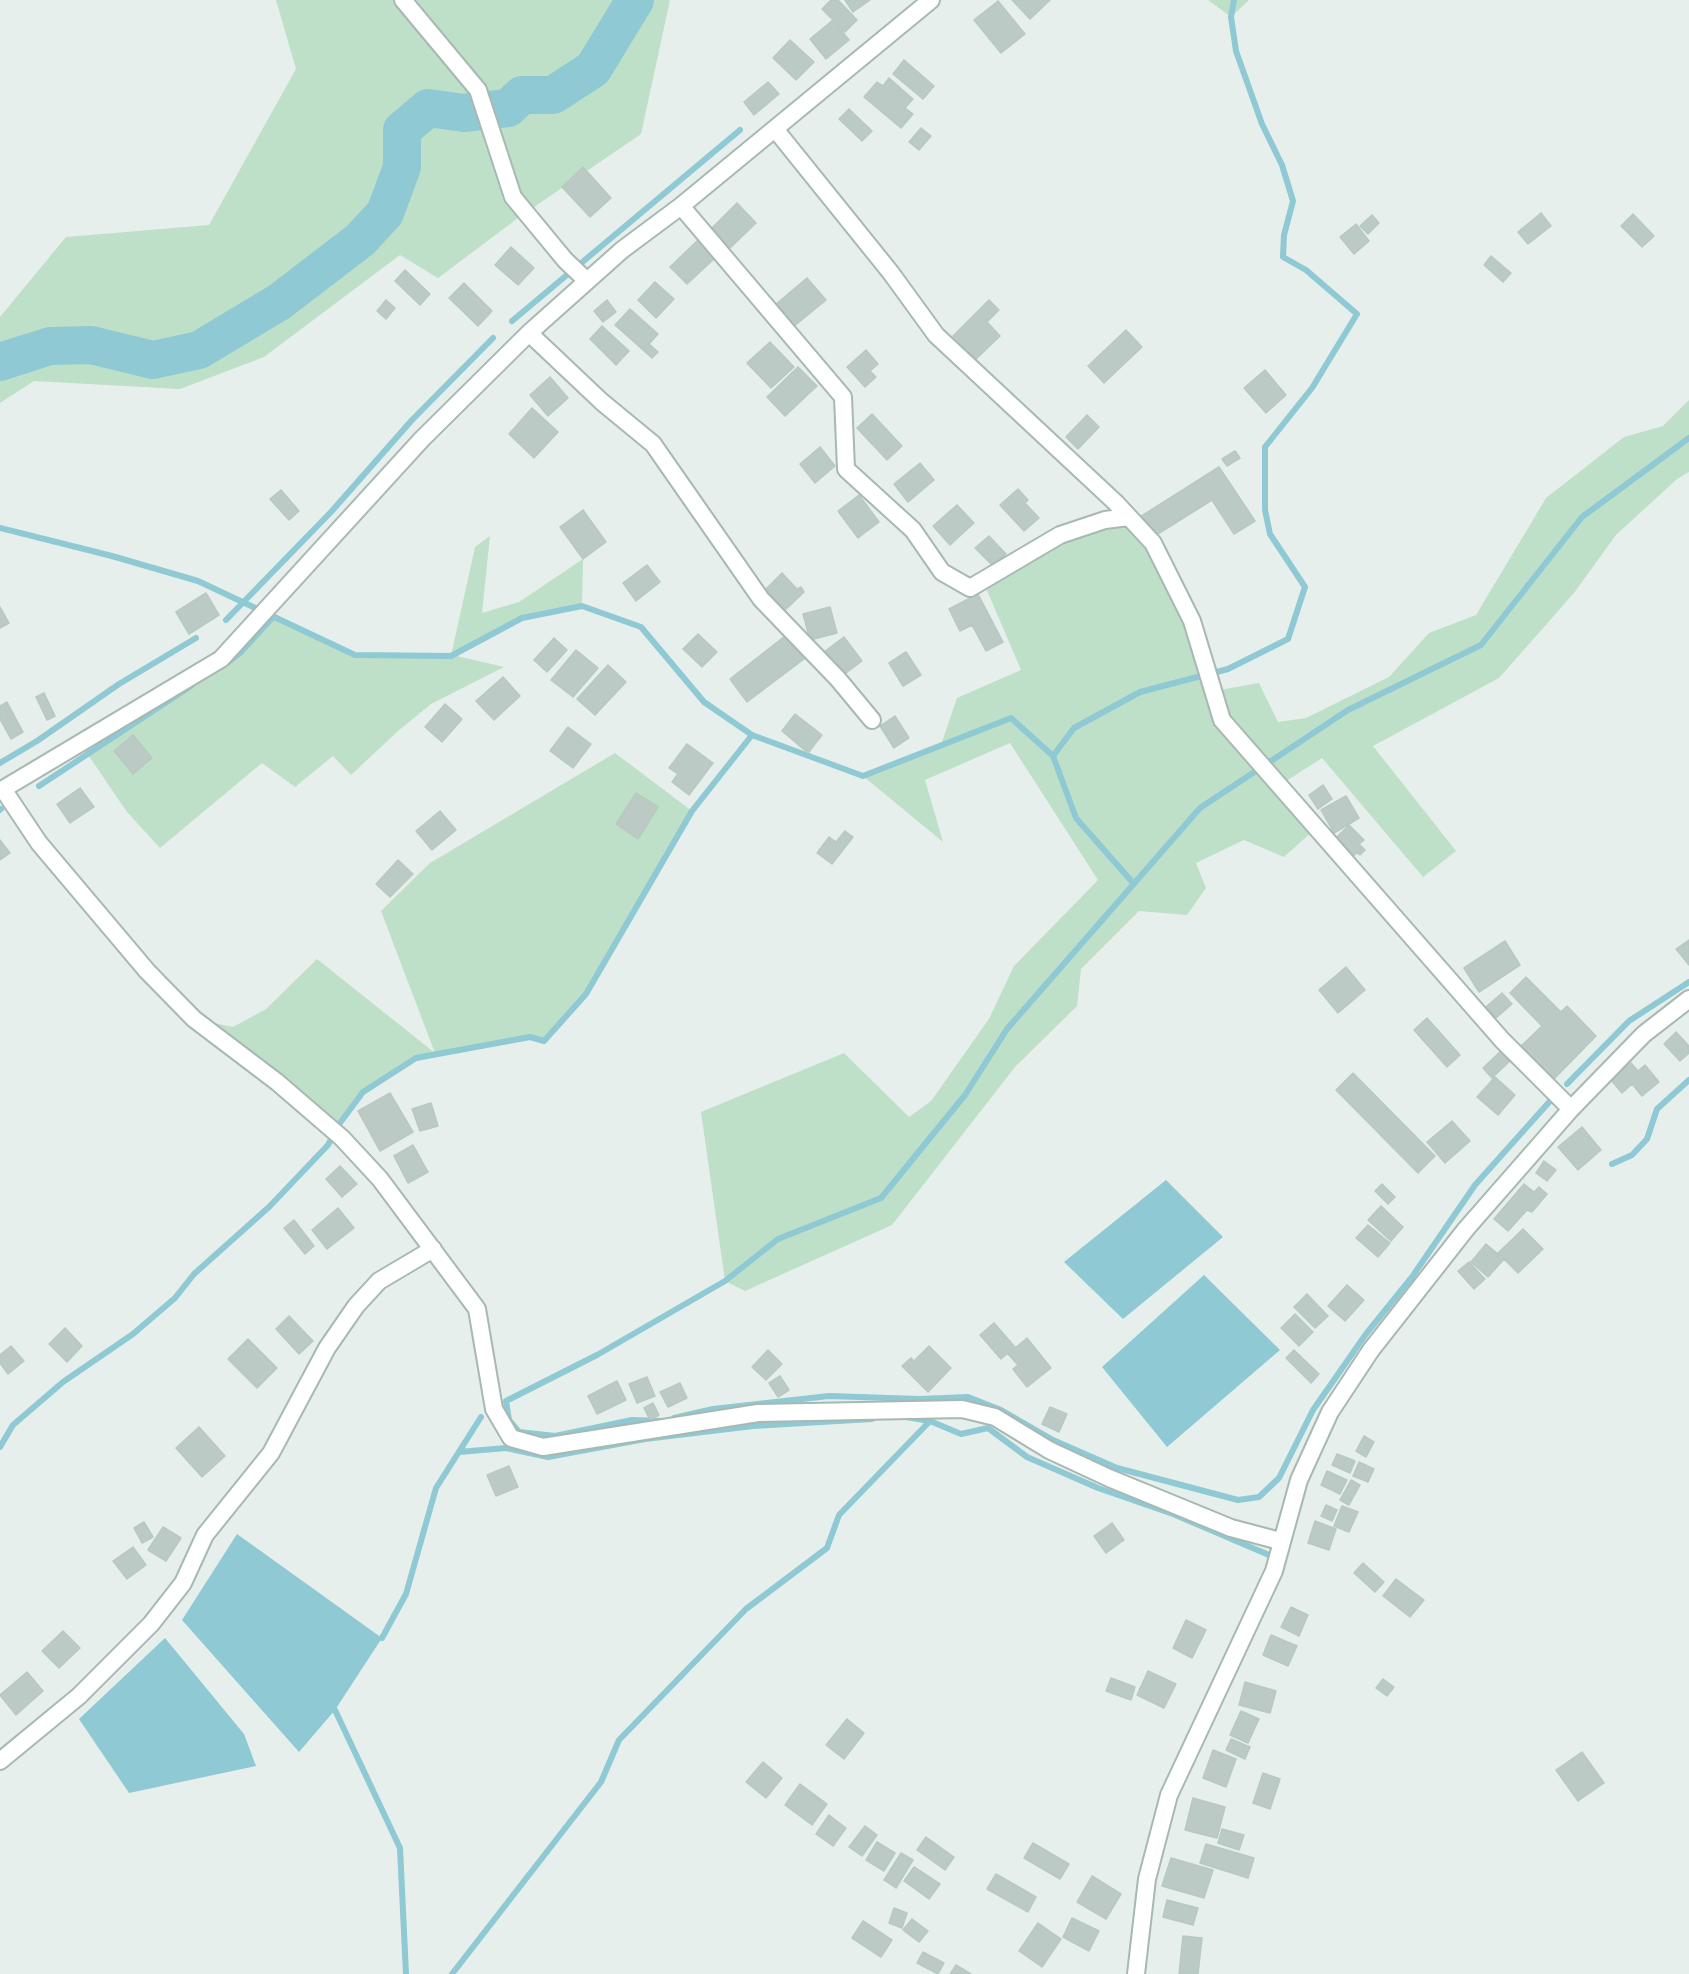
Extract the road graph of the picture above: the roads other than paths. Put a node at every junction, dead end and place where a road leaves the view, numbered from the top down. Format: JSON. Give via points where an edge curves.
{"nodes":[{"id":1,"x":403,"y":0,"type":"edge"},
{"id":2,"x":931,"y":0,"type":"edge"},
{"id":3,"x":775,"y":129,"type":"junction"},
{"id":4,"x":681,"y":206,"type":"junction"},
{"id":5,"x":587,"y":281,"type":"junction"},
{"id":6,"x":530,"y":333,"type":"junction"},
{"id":7,"x":1129,"y":517,"type":"junction"},
{"id":8,"x":872,"y":720,"type":"dead end"},
{"id":9,"x":1,"y":790,"type":"edge"},
{"id":10,"x":1689,"y":999,"type":"edge"},
{"id":11,"x":1570,"y":1109,"type":"junction"},
{"id":12,"x":433,"y":1249,"type":"junction"},
{"id":13,"x":1280,"y":1541,"type":"junction"},
{"id":14,"x":0,"y":1761,"type":"edge"},
{"id":15,"x":1136,"y":1974,"type":"edge"}],
"edges":[{"from":1,"to":5,"type":"street","via":[[478,90],[513,197]]},
{"from":2,"to":3,"type":"street"},
{"from":3,"to":4,"type":"street"},
{"from":3,"to":7,"type":"street","via":[[936,335]]},
{"from":4,"to":5,"type":"street"},
{"from":4,"to":7,"type":"street","via":[[843,397],[846,469],[913,530],[942,572],[970,588],[1060,534]]},
{"from":5,"to":6,"type":"street"},
{"from":6,"to":8,"type":"street","via":[[653,444],[761,599]]},
{"from":6,"to":9,"type":"street","via":[[422,439],[221,659]]},
{"from":7,"to":11,"type":"street","via":[[1153,543],[1192,621],[1222,720],[1502,1041]]},
{"from":9,"to":12,"type":"street","via":[[39,843],[147,971],[194,1019],[342,1138],[380,1179]]},
{"from":10,"to":11,"type":"street","via":[[1644,1034]]},
{"from":11,"to":13,"type":"street","via":[[1466,1229],[1371,1350],[1330,1412],[1299,1480]]},
{"from":12,"to":13,"type":"street","via":[[477,1309],[494,1409],[511,1438],[543,1447],[758,1413],[962,1409],[995,1417],[1048,1450],[1120,1482],[1231,1528]]},
{"from":12,"to":14,"type":"street","via":[[379,1281],[356,1306],[327,1348],[271,1454],[205,1535],[183,1582],[151,1624],[80,1696]]},
{"from":13,"to":15,"type":"street","via":[[1274,1570],[1169,1796],[1147,1879]]}]}
